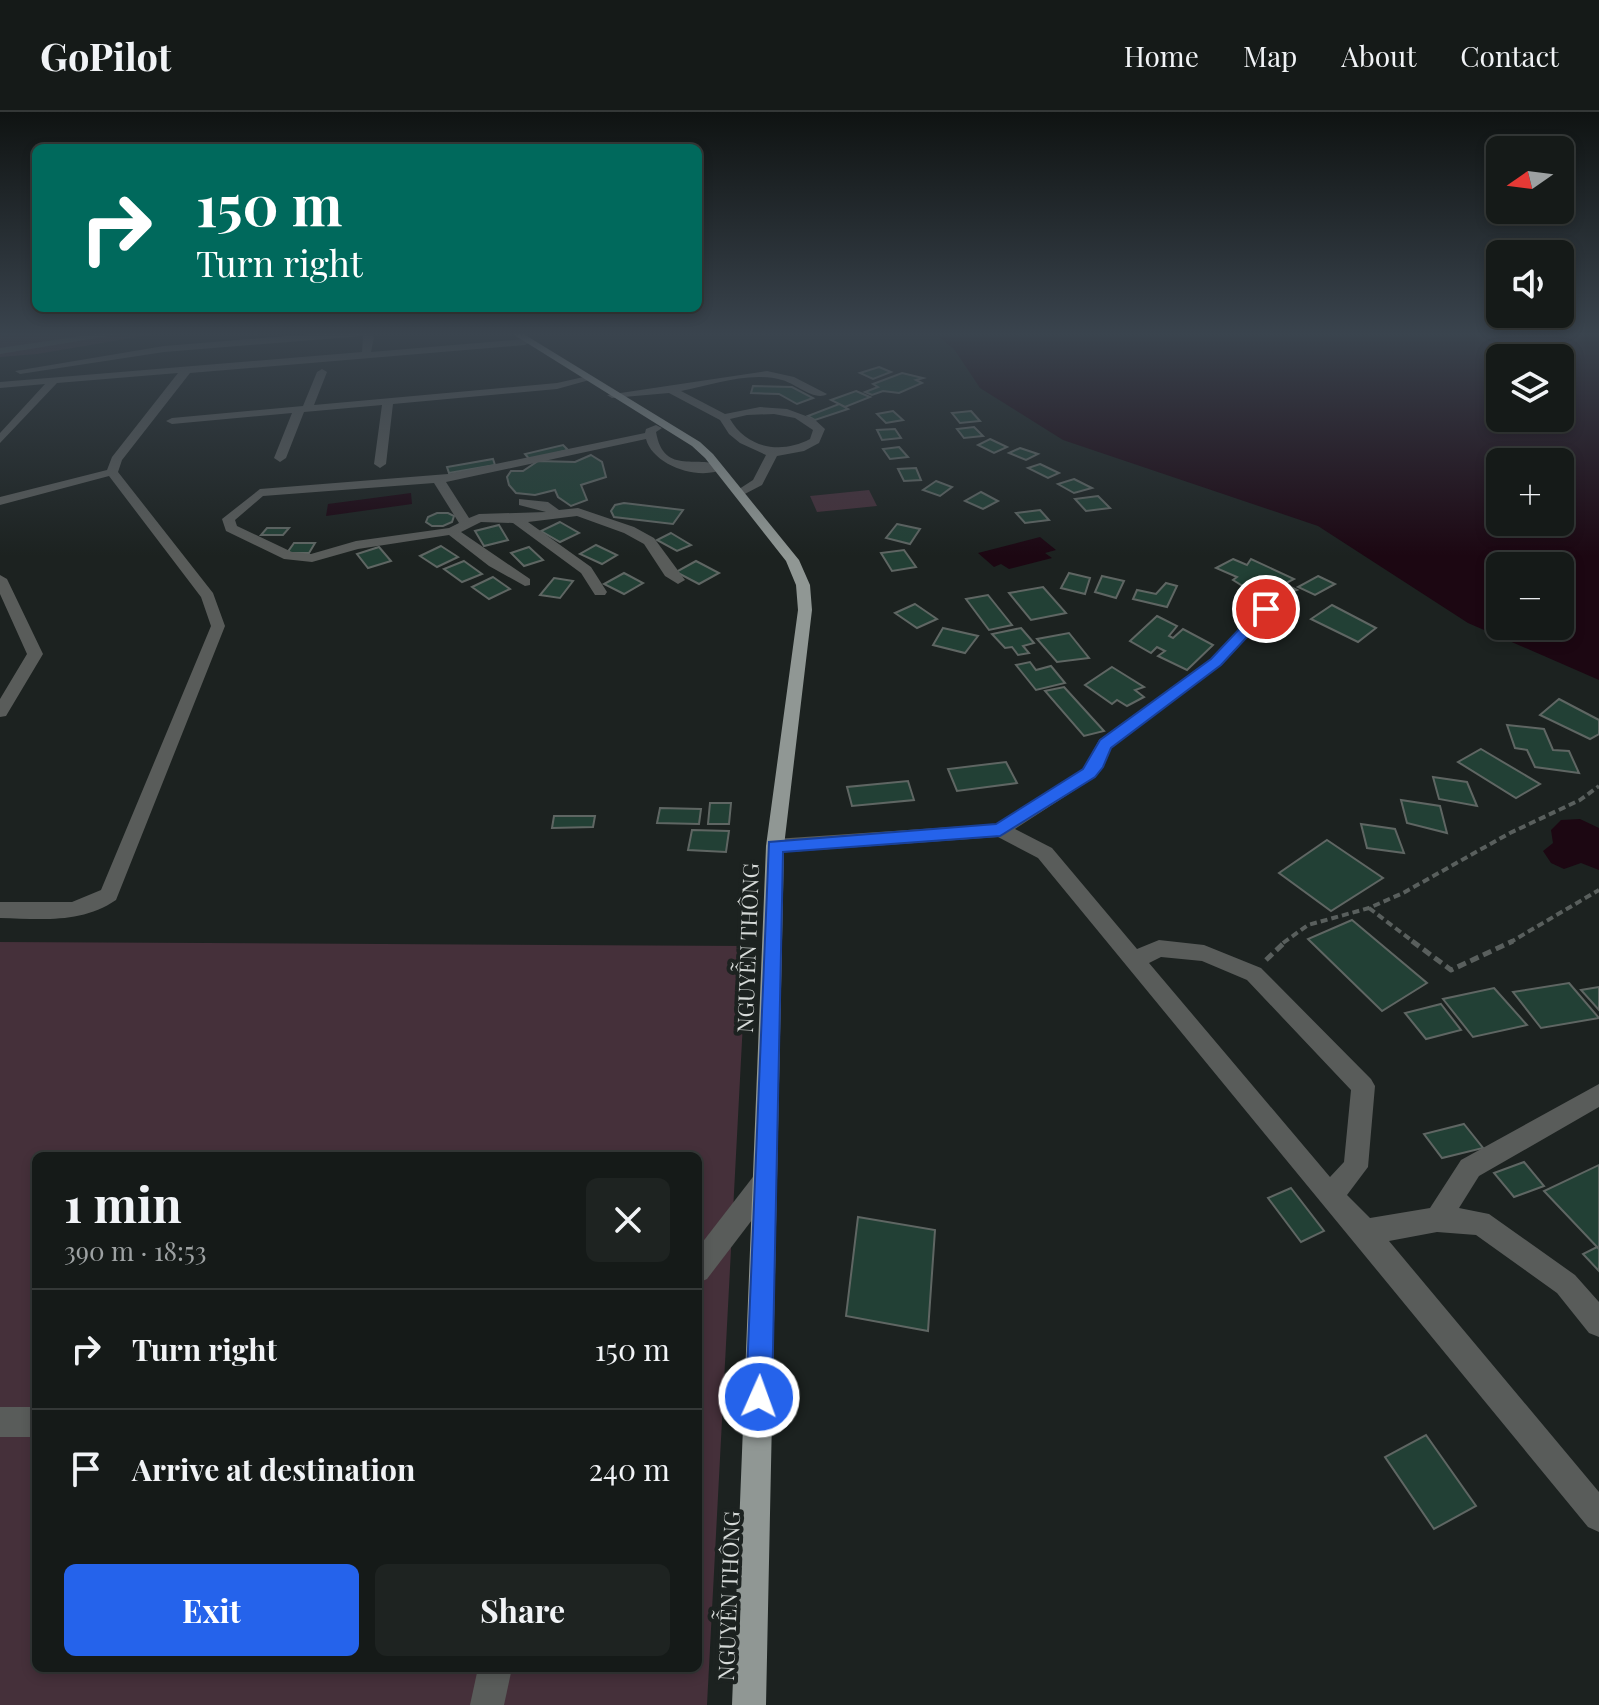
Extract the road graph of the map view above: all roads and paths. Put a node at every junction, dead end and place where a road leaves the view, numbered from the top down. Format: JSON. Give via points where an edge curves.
{"nodes":[{"id":1,"x":30,"y":407,"type":"edge"},
{"id":2,"x":157,"y":407,"type":"edge"},
{"id":3,"x":323,"y":407,"type":"edge"},
{"id":4,"x":387,"y":407,"type":"edge"},
{"id":5,"x":628,"y":407,"type":"edge"},
{"id":6,"x":704,"y":407,"type":"edge"},
{"id":7,"x":303,"y":409,"type":"junction"},
{"id":8,"x":209,"y":418,"type":"junction"},
{"id":9,"x":724,"y":418,"type":"junction"},
{"id":10,"x":172,"y":421,"type":"dead end"},
{"id":11,"x":656,"y":429,"type":"junction"},
{"id":12,"x":198,"y":435,"type":"dead end"},
{"id":13,"x":0,"y":440,"type":"edge"},
{"id":14,"x":773,"y":453,"type":"junction"},
{"id":15,"x":280,"y":458,"type":"dead end"},
{"id":16,"x":380,"y":464,"type":"dead end"},
{"id":17,"x":718,"y":468,"type":"junction"},
{"id":18,"x":112,"y":472,"type":"junction"},
{"id":19,"x":437,"y":478,"type":"junction"},
{"id":20,"x":739,"y":493,"type":"junction"},
{"id":21,"x":0,"y":501,"type":"edge"},
{"id":22,"x":523,"y":502,"type":"dead end"},
{"id":23,"x":556,"y":514,"type":"junction"},
{"id":24,"x":516,"y":519,"type":"junction"},
{"id":25,"x":466,"y":524,"type":"junction"},
{"id":26,"x":452,"y":531,"type":"junction"},
{"id":27,"x":0,"y":579,"type":"edge"},
{"id":28,"x":678,"y":580,"type":"dead end"},
{"id":29,"x":525,"y":582,"type":"dead end"},
{"id":30,"x":600,"y":592,"type":"dead end"},
{"id":31,"x":1266,"y":609,"type":"dead end"},
{"id":32,"x":0,"y":712,"type":"edge"},
{"id":33,"x":1599,"y":786,"type":"edge"},
{"id":34,"x":1000,"y":830,"type":"junction"},
{"id":35,"x":775,"y":846,"type":"junction"},
{"id":36,"x":1599,"y":890,"type":"edge"},
{"id":37,"x":1369,"y":908,"type":"junction"},
{"id":38,"x":0,"y":910,"type":"edge"},
{"id":39,"x":1134,"y":960,"type":"junction"},
{"id":40,"x":1254,"y":974,"type":"junction"},
{"id":41,"x":1599,"y":1095,"type":"edge"},
{"id":42,"x":765,"y":1182,"type":"junction"},
{"id":43,"x":1330,"y":1196,"type":"junction"},
{"id":44,"x":1437,"y":1219,"type":"junction"},
{"id":45,"x":1365,"y":1232,"type":"junction"},
{"id":46,"x":702,"y":1265,"type":"edge"},
{"id":47,"x":1599,"y":1323,"type":"edge"},
{"id":48,"x":0,"y":1422,"type":"edge"},
{"id":49,"x":32,"y":1422,"type":"edge"},
{"id":50,"x":1599,"y":1516,"type":"edge"},
{"id":51,"x":494,"y":1672,"type":"edge"},
{"id":52,"x":487,"y":1705,"type":"edge"},
{"id":53,"x":749,"y":1705,"type":"edge"}],
"edges":[{"from":1,"to":13,"type":"street"},
{"from":2,"to":18,"type":"street"},
{"from":3,"to":7,"type":"street"},
{"from":4,"to":16,"type":"street"},
{"from":5,"to":11,"type":"main road","name":"NGUYỄN THÔNG"},
{"from":6,"to":9,"type":"street"},
{"from":7,"to":8,"type":"street"},
{"from":7,"to":15,"type":"street"},
{"from":8,"to":10,"type":"street"},
{"from":8,"to":12,"type":"street"},
{"from":9,"to":14,"type":"street","via":[[729,431]]},
{"from":9,"to":14,"type":"street","via":[[742,412],[787,412],[819,429],[815,441],[800,449]]},
{"from":11,"to":17,"type":"main road","name":"NGUYỄN THÔNG","via":[[696,444]]},
{"from":11,"to":17,"type":"street","via":[[658,454],[669,464]]},
{"from":11,"to":19,"type":"street"},
{"from":14,"to":20,"type":"street","via":[[758,482]]},
{"from":17,"to":20,"type":"main road","name":"NGUYỄN THÔNG"},
{"from":18,"to":21,"type":"street"},
{"from":18,"to":38,"type":"street","via":[[208,596],[218,626],[109,895],[84,909]]},
{"from":19,"to":25,"type":"street"},
{"from":19,"to":26,"type":"street","via":[[260,493],[228,519],[231,528],[299,557]]},
{"from":20,"to":35,"type":"main road","name":"NGUYỄN THÔNG","via":[[792,560],[803,585],[805,610]]},
{"from":22,"to":23,"type":"street","via":[[544,505]]},
{"from":23,"to":24,"type":"street"},
{"from":23,"to":28,"type":"street","via":[[592,515],[629,530],[649,541]]},
{"from":24,"to":25,"type":"street","via":[[493,517]]},
{"from":24,"to":30,"type":"street","via":[[586,570]]},
{"from":25,"to":26,"type":"street"},
{"from":26,"to":29,"type":"street"},
{"from":27,"to":32,"type":"street","via":[[35,654]]},
{"from":31,"to":34,"type":"street","via":[[1216,662],[1105,744],[1089,773]]},
{"from":33,"to":37,"type":"path"},
{"from":34,"to":35,"type":"street"},
{"from":34,"to":39,"type":"street","via":[[1045,853]]},
{"from":35,"to":42,"type":"main road","name":"NGUYỄN THÔNG"},
{"from":36,"to":37,"type":"path","via":[[1451,970]]},
{"from":37,"to":40,"type":"path","via":[[1308,925],[1281,944]]},
{"from":39,"to":40,"type":"street","via":[[1159,948],[1204,953]]},
{"from":39,"to":43,"type":"street"},
{"from":40,"to":43,"type":"street","via":[[1363,1086],[1356,1167]]},
{"from":41,"to":44,"type":"street","via":[[1470,1168]]},
{"from":42,"to":46,"type":"street"},
{"from":42,"to":53,"type":"main road","name":"NGUYỄN THÔNG"},
{"from":43,"to":45,"type":"street"},
{"from":44,"to":45,"type":"street"},
{"from":44,"to":47,"type":"street","via":[[1480,1223],[1566,1284]]},
{"from":45,"to":50,"type":"street"},
{"from":48,"to":49,"type":"street"},
{"from":51,"to":52,"type":"street"}]}
